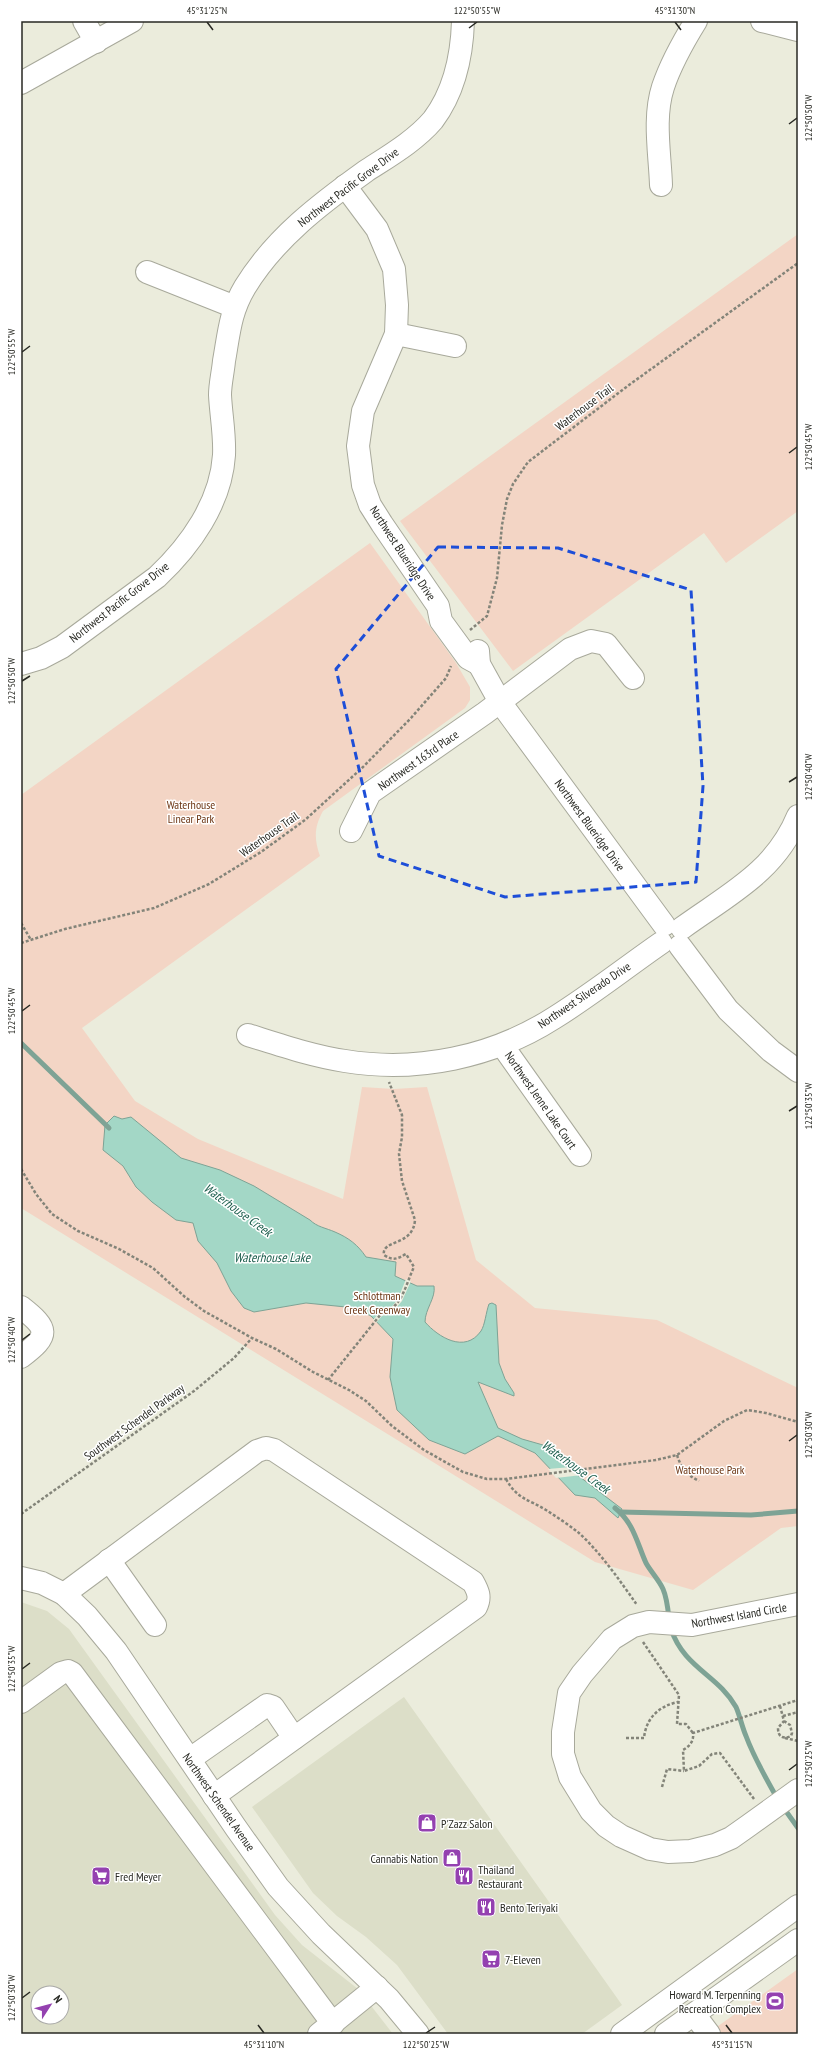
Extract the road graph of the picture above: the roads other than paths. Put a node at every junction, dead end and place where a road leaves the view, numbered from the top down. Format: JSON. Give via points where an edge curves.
{"nodes":[{"id":1,"x":84,"y":21,"type":"edge"},
{"id":2,"x":132,"y":21,"type":"edge"},
{"id":3,"x":463,"y":21,"type":"edge"},
{"id":4,"x":696,"y":21,"type":"edge"},
{"id":5,"x":762,"y":21,"type":"edge"},
{"id":6,"x":798,"y":30,"type":"edge"},
{"id":7,"x":96,"y":42,"type":"junction"},
{"id":8,"x":21,"y":83,"type":"edge"},
{"id":9,"x":661,"y":185,"type":"dead end"},
{"id":10,"x":345,"y":186,"type":"junction"},
{"id":11,"x":147,"y":272,"type":"dead end"},
{"id":12,"x":235,"y":307,"type":"junction"},
{"id":13,"x":396,"y":334,"type":"junction"},
{"id":14,"x":455,"y":346,"type":"dead end"},
{"id":15,"x":21,"y":664,"type":"edge"},
{"id":16,"x":633,"y":678,"type":"dead end"},
{"id":17,"x":500,"y":702,"type":"junction"},
{"id":18,"x":798,"y":816,"type":"edge"},
{"id":19,"x":351,"y":831,"type":"dead end"},
{"id":20,"x":672,"y":935,"type":"junction"},
{"id":21,"x":248,"y":1035,"type":"dead end"},
{"id":22,"x":502,"y":1045,"type":"junction"},
{"id":23,"x":798,"y":1071,"type":"edge"},
{"id":24,"x":580,"y":1155,"type":"dead end"},
{"id":25,"x":21,"y":1307,"type":"edge"},
{"id":26,"x":21,"y":1357,"type":"edge"},
{"id":27,"x":110,"y":1560,"type":"junction"},
{"id":28,"x":21,"y":1578,"type":"edge"},
{"id":29,"x":64,"y":1594,"type":"junction"},
{"id":30,"x":798,"y":1604,"type":"edge"},
{"id":31,"x":155,"y":1624,"type":"dead end"},
{"id":32,"x":21,"y":1702,"type":"edge"},
{"id":33,"x":294,"y":1738,"type":"junction"},
{"id":34,"x":190,"y":1760,"type":"junction"},
{"id":35,"x":797,"y":1790,"type":"edge"},
{"id":36,"x":214,"y":1796,"type":"junction"},
{"id":37,"x":798,"y":1906,"type":"edge"},
{"id":38,"x":798,"y":1940,"type":"edge"},
{"id":39,"x":377,"y":1987,"type":"junction"},
{"id":40,"x":694,"y":2014,"type":"junction"},
{"id":41,"x":326,"y":2029,"type":"edge"},
{"id":42,"x":418,"y":2034,"type":"edge"},
{"id":43,"x":622,"y":2034,"type":"edge"},
{"id":44,"x":666,"y":2034,"type":"edge"},
{"id":45,"x":709,"y":2034,"type":"edge"}],
"edges":[{"from":1,"to":7,"type":"street"},
{"from":2,"to":7,"type":"street"},
{"from":3,"to":10,"type":"street","name":"Northwest Pacific Grove Drive","via":[[459,62],[451,85],[433,119],[403,146]]},
{"from":4,"to":9,"type":"street","via":[[674,58],[662,88],[658,126]]},
{"from":5,"to":6,"type":"street"},
{"from":7,"to":8,"type":"street"},
{"from":10,"to":12,"type":"street","name":"Northwest Pacific Grove Drive","via":[[297,224],[259,266]]},
{"from":10,"to":13,"type":"street","name":"Northwest Blueridge Drive","via":[[377,229],[394,269]]},
{"from":11,"to":12,"type":"street"},
{"from":12,"to":15,"type":"street","name":"Northwest Pacific Grove Drive","via":[[230,319],[220,392],[224,457],[205,517],[189,541],[157,577],[62,647],[41,658]]},
{"from":13,"to":14,"type":"street"},
{"from":13,"to":17,"type":"street","name":"Northwest Blueridge Drive","via":[[363,411],[358,446],[363,485],[370,505],[438,606],[451,614],[478,652],[479,664]]},
{"from":16,"to":17,"type":"street","name":"Northwest 163rd Place","via":[[606,644],[591,641],[570,649]]},
{"from":17,"to":19,"type":"street","name":"Northwest 163rd Place","via":[[370,793]]},
{"from":17,"to":20,"type":"street","name":"Northwest Blueridge Drive"},
{"from":18,"to":20,"type":"street","name":"Northwest Silverado Drive","via":[[774,858],[738,889]]},
{"from":20,"to":22,"type":"street","name":"Northwest Silverado Drive","via":[[554,1019]]},
{"from":20,"to":23,"type":"street","name":"Northwest Blueridge Drive","via":[[728,1010],[771,1051]]},
{"from":21,"to":22,"type":"street","name":"Northwest Silverado Drive","via":[[346,1062],[389,1066],[430,1063],[472,1055]]},
{"from":22,"to":24,"type":"street","name":"Northwest Jenne Lake Court"},
{"from":25,"to":26,"type":"street","via":[[41,1324],[42,1338]]},
{"from":27,"to":29,"type":"street"},
{"from":27,"to":31,"type":"street"},
{"from":27,"to":33,"type":"street","via":[[257,1451],[266,1448],[274,1450],[473,1582],[478,1591],[479,1600],[476,1607]]},
{"from":28,"to":29,"type":"street","name":"Northwest Schendel Avenue","via":[[42,1583]]},
{"from":29,"to":34,"type":"street","name":"Northwest Schendel Avenue","via":[[87,1616],[116,1651]]},
{"from":30,"to":35,"type":"street","name":"Northwest Island Circle","via":[[692,1625],[641,1624],[612,1639],[569,1693],[563,1732],[563,1754],[570,1777],[591,1811],[621,1836],[650,1849],[668,1852],[691,1851],[715,1845],[731,1838]]},
{"from":32,"to":41,"type":"street","via":[[61,1673],[72,1673]]},
{"from":33,"to":34,"type":"street","via":[[273,1707],[267,1705]]},
{"from":33,"to":36,"type":"street"},
{"from":34,"to":36,"type":"street","name":"Northwest Schendel Avenue"},
{"from":36,"to":39,"type":"street","name":"Northwest Schendel Avenue","via":[[278,1887],[321,1934]]},
{"from":37,"to":43,"type":"street"},
{"from":38,"to":40,"type":"street"},
{"from":39,"to":41,"type":"street"},
{"from":39,"to":42,"type":"street","name":"Northwest Schendel Avenue"},
{"from":40,"to":44,"type":"street"},
{"from":40,"to":45,"type":"street"}]}
